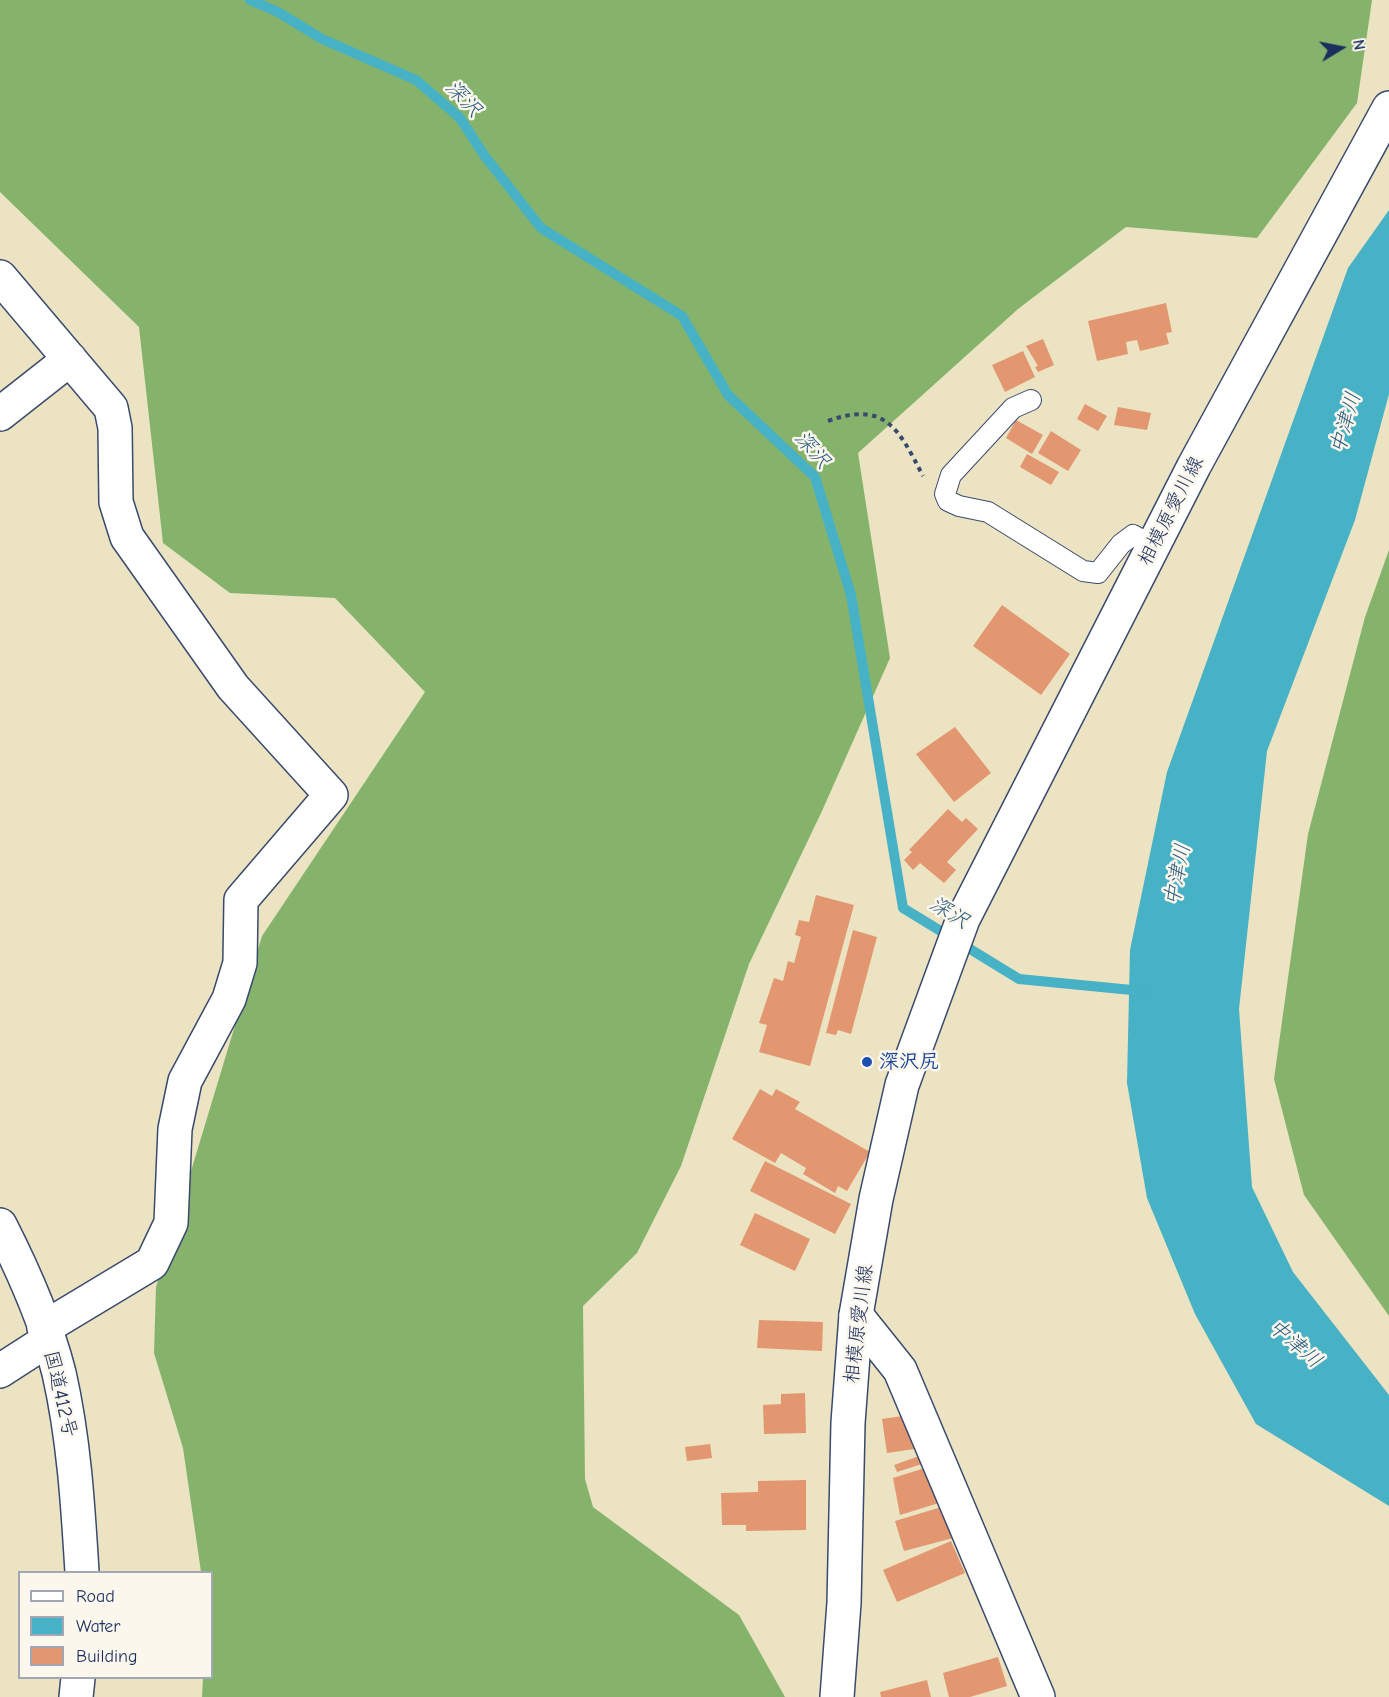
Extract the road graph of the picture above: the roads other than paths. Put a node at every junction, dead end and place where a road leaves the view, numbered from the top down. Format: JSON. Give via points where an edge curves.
{"nodes":[{"id":1,"x":1389,"y":108,"type":"edge"},
{"id":2,"x":0,"y":278,"type":"edge"},
{"id":3,"x":70,"y":359,"type":"junction"},
{"id":4,"x":1031,"y":400,"type":"dead end"},
{"id":5,"x":0,"y":414,"type":"edge"},
{"id":6,"x":1153,"y":546,"type":"junction"},
{"id":7,"x":0,"y":1226,"type":"edge"},
{"id":8,"x":856,"y":1315,"type":"junction"},
{"id":9,"x":46,"y":1334,"type":"junction"},
{"id":10,"x":0,"y":1371,"type":"edge"},
{"id":11,"x":82,"y":1571,"type":"edge"},
{"id":12,"x":78,"y":1679,"type":"edge"},
{"id":13,"x":76,"y":1697,"type":"edge"},
{"id":14,"x":837,"y":1697,"type":"edge"},
{"id":15,"x":1038,"y":1697,"type":"edge"}],
"edges":[{"from":1,"to":6,"type":"main road","name":"相模原愛川線"},
{"from":2,"to":3,"type":"main road"},
{"from":3,"to":5,"type":"main road"},
{"from":3,"to":9,"type":"main road","via":[[111,408],[116,502],[127,537],[233,687],[331,795],[241,900],[240,963],[229,999],[184,1081],[175,1128],[171,1223],[152,1263]]},
{"from":4,"to":6,"type":"lane","via":[[1013,408],[951,475],[945,494],[948,501],[988,512],[1083,571],[1098,573],[1133,535]]},
{"from":6,"to":8,"type":"main road","name":"相模原愛川線","via":[[963,919],[946,962],[902,1085],[876,1198]]},
{"from":7,"to":9,"type":"main road","name":"国道412号","via":[[26,1276]]},
{"from":8,"to":14,"type":"main road","name":"相模原愛川線"},
{"from":8,"to":15,"type":"main road","via":[[900,1370]]},
{"from":9,"to":10,"type":"main road"},
{"from":9,"to":11,"type":"main road","name":"国道412号","via":[[58,1372],[75,1465]]},
{"from":12,"to":13,"type":"main road"}]}
